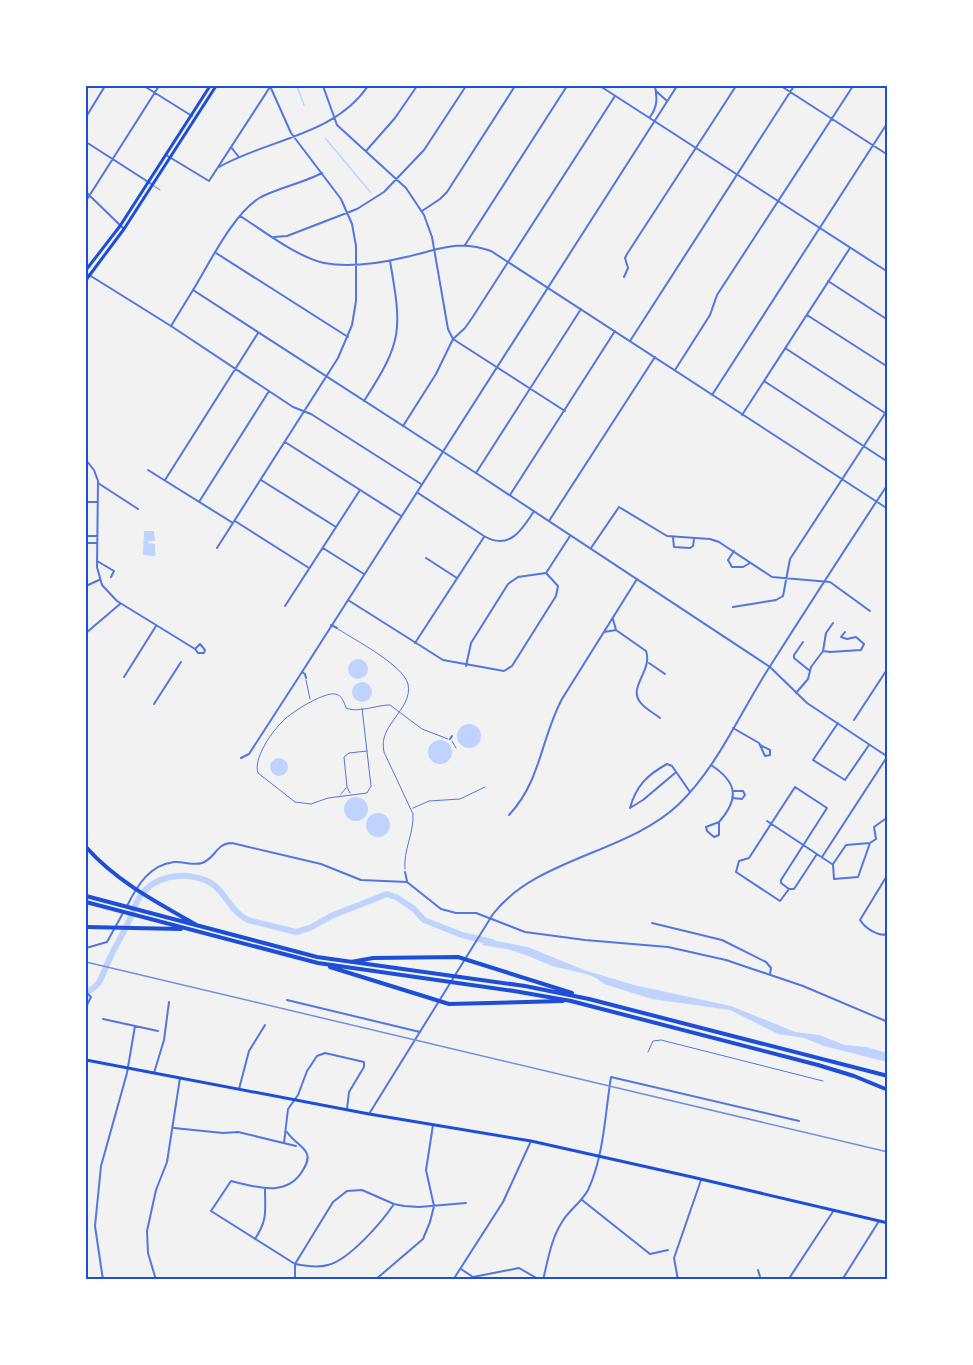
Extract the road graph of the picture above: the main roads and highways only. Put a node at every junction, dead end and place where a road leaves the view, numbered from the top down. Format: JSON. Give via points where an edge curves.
{"nodes":[{"id":1,"x":210,"y":86,"type":"edge"},
{"id":2,"x":216,"y":86,"type":"edge"},
{"id":3,"x":193,"y":117,"type":"junction"},
{"id":4,"x":168,"y":156,"type":"junction"},
{"id":5,"x":87,"y":273,"type":"edge"},
{"id":6,"x":86,"y":280,"type":"edge"},
{"id":7,"x":86,"y":847,"type":"edge"},
{"id":8,"x":86,"y":896,"type":"edge"},
{"id":9,"x":86,"y":902,"type":"edge"},
{"id":10,"x":86,"y":927,"type":"edge"},
{"id":11,"x":201,"y":927,"type":"junction"},
{"id":12,"x":188,"y":929,"type":"junction"},
{"id":13,"x":318,"y":963,"type":"junction"},
{"id":14,"x":348,"y":963,"type":"junction"},
{"id":15,"x":589,"y":999,"type":"junction"},
{"id":16,"x":571,"y":1001,"type":"junction"},
{"id":17,"x":86,"y":1060,"type":"edge"},
{"id":18,"x":888,"y":1076,"type":"edge"},
{"id":19,"x":888,"y":1090,"type":"edge"},
{"id":20,"x":888,"y":1223,"type":"edge"}],
"edges":[{"from":1,"to":3,"type":"main road"},
{"from":2,"to":3,"type":"main road"},
{"from":3,"to":4,"type":"main road"},
{"from":4,"to":5,"type":"main road"},
{"from":4,"to":5,"type":"main road","via":[[124,229]]},
{"from":5,"to":6,"type":"main road"},
{"from":7,"to":11,"type":"highway","via":[[122,881]]},
{"from":8,"to":11,"type":"highway"},
{"from":9,"to":12,"type":"highway"},
{"from":10,"to":12,"type":"highway"},
{"from":11,"to":14,"type":"highway"},
{"from":12,"to":13,"type":"highway"},
{"from":13,"to":16,"type":"highway"},
{"from":13,"to":16,"type":"highway","via":[[452,1004]]},
{"from":14,"to":15,"type":"highway","via":[[525,986]]},
{"from":14,"to":15,"type":"highway","via":[[373,958],[458,957],[464,963]]},
{"from":15,"to":18,"type":"highway"},
{"from":16,"to":19,"type":"highway","via":[[796,1058]]},
{"from":17,"to":20,"type":"main road","via":[[531,1141]]}]}
